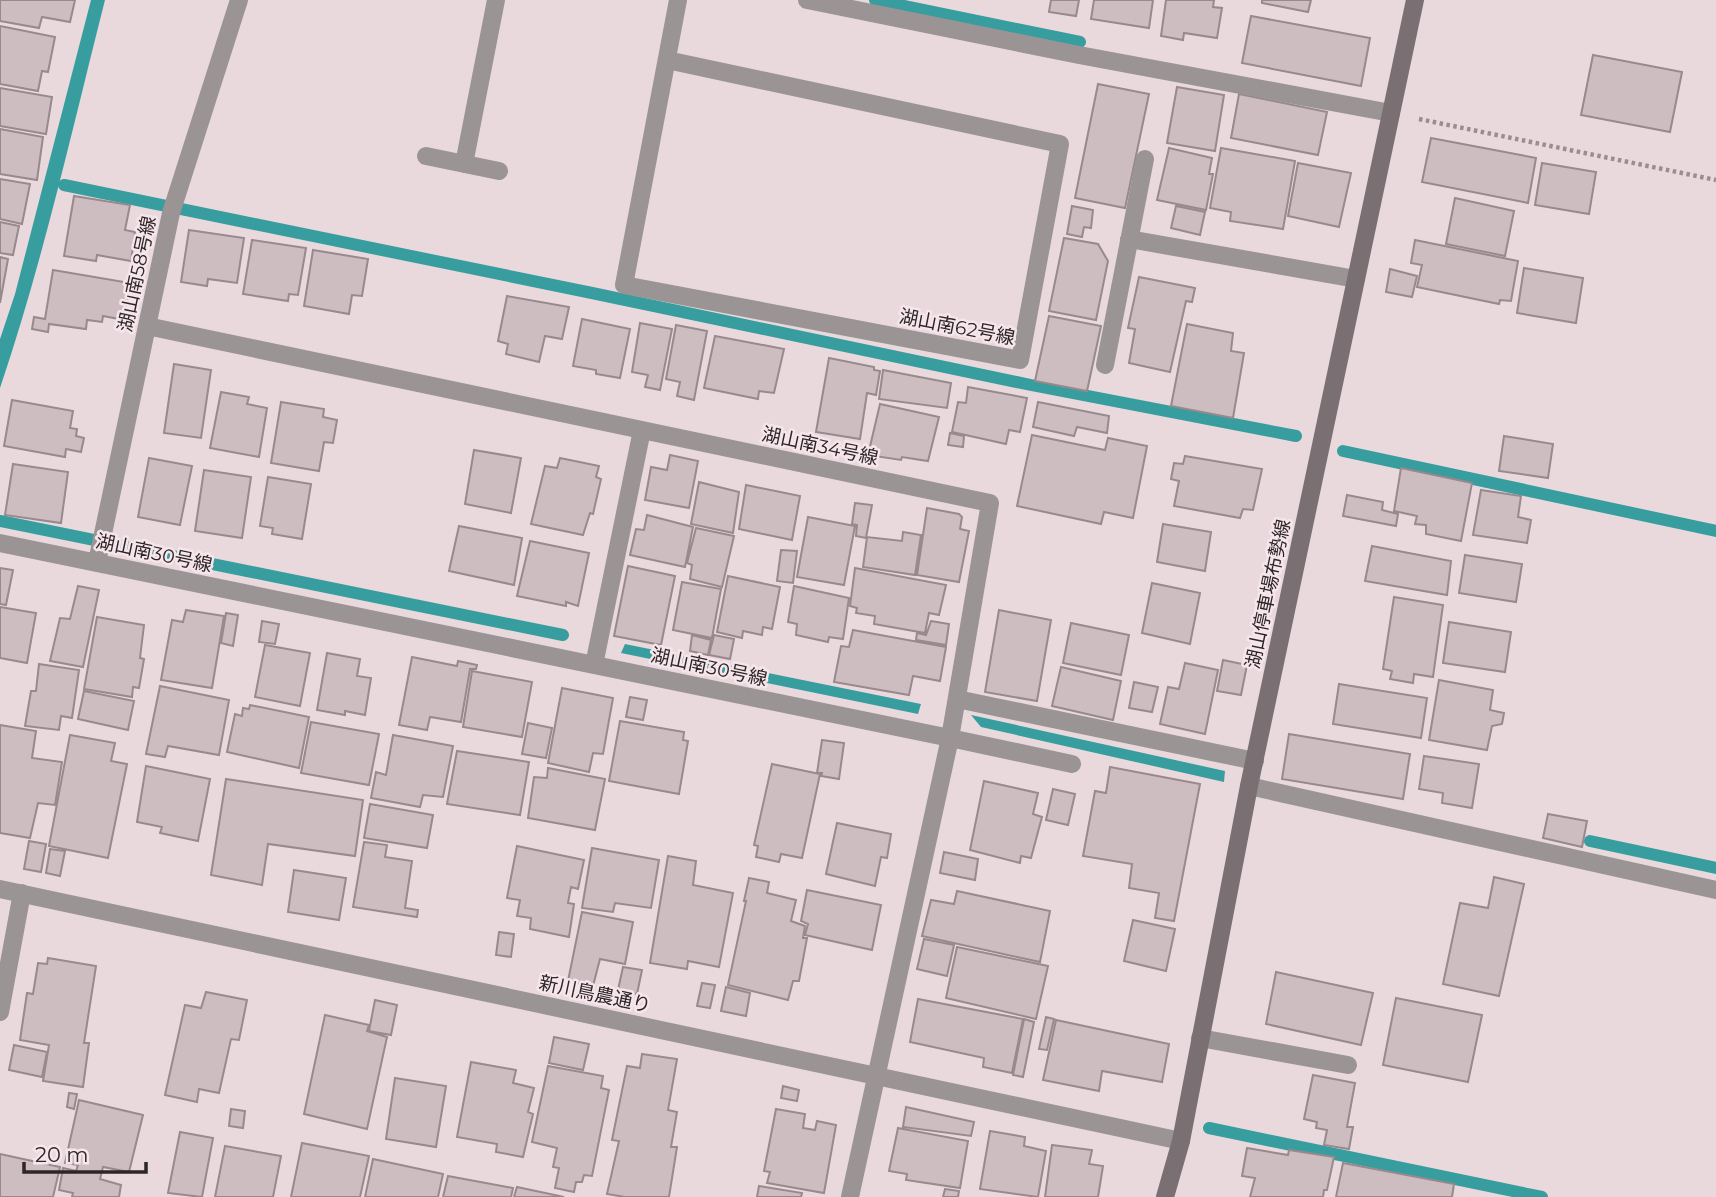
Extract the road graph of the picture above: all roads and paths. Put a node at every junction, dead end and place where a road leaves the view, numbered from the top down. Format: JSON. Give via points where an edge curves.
{"nodes":[{"id":1,"x":239,"y":0,"type":"edge"},
{"id":2,"x":496,"y":0,"type":"edge"},
{"id":3,"x":678,"y":0,"type":"edge"},
{"id":4,"x":807,"y":0,"type":"edge"},
{"id":5,"x":1415,"y":0,"type":"edge"},
{"id":6,"x":667,"y":60,"type":"junction"},
{"id":7,"x":1391,"y":113,"type":"junction"},
{"id":8,"x":426,"y":156,"type":"dead end"},
{"id":9,"x":1145,"y":159,"type":"dead end"},
{"id":10,"x":464,"y":164,"type":"junction"},
{"id":11,"x":499,"y":171,"type":"dead end"},
{"id":12,"x":1716,"y":180,"type":"edge"},
{"id":13,"x":1129,"y":239,"type":"junction"},
{"id":14,"x":1356,"y":279,"type":"junction"},
{"id":15,"x":147,"y":326,"type":"junction"},
{"id":16,"x":1105,"y":365,"type":"dead end"},
{"id":17,"x":642,"y":430,"type":"junction"},
{"id":18,"x":0,"y":543,"type":"edge"},
{"id":19,"x":97,"y":562,"type":"junction"},
{"id":20,"x":594,"y":665,"type":"junction"},
{"id":21,"x":957,"y":699,"type":"junction"},
{"id":22,"x":950,"y":738,"type":"junction"},
{"id":23,"x":1255,"y":761,"type":"junction"},
{"id":24,"x":1072,"y":764,"type":"dead end"},
{"id":25,"x":1249,"y":786,"type":"junction"},
{"id":26,"x":0,"y":889,"type":"edge"},
{"id":27,"x":1716,"y":890,"type":"edge"},
{"id":28,"x":22,"y":893,"type":"junction"},
{"id":29,"x":0,"y":1012,"type":"edge"},
{"id":30,"x":1200,"y":1038,"type":"junction"},
{"id":31,"x":1348,"y":1065,"type":"dead end"},
{"id":32,"x":876,"y":1075,"type":"junction"},
{"id":33,"x":1181,"y":1141,"type":"junction"},
{"id":34,"x":850,"y":1197,"type":"edge"},
{"id":35,"x":1165,"y":1197,"type":"edge"}],
"edges":[{"from":1,"to":15,"type":"street","name":"湖山南58号線","via":[[171,213]]},
{"from":2,"to":10,"type":"street"},
{"from":3,"to":6,"type":"street","name":"湖山南62号線"},
{"from":4,"to":7,"type":"street"},
{"from":5,"to":7,"type":"main road","name":"湖山停車場布勢線"},
{"from":6,"to":6,"type":"street","name":"湖山南62号線","via":[[624,285],[1020,360],[1060,144]]},
{"from":7,"to":12,"type":"path"},
{"from":7,"to":14,"type":"main road","name":"湖山停車場布勢線"},
{"from":8,"to":10,"type":"street"},
{"from":9,"to":13,"type":"street"},
{"from":10,"to":11,"type":"street"},
{"from":13,"to":14,"type":"street"},
{"from":13,"to":16,"type":"street"},
{"from":14,"to":23,"type":"main road","name":"湖山停車場布勢線"},
{"from":15,"to":17,"type":"street"},
{"from":15,"to":19,"type":"street","name":"湖山南58号線"},
{"from":17,"to":20,"type":"street"},
{"from":17,"to":21,"type":"street","name":"湖山南34号線","via":[[990,503]]},
{"from":18,"to":19,"type":"street","name":"湖山南30号線"},
{"from":19,"to":20,"type":"street","name":"湖山南30号線"},
{"from":20,"to":22,"type":"street","name":"湖山南30号線"},
{"from":21,"to":22,"type":"street","name":"湖山南34号線"},
{"from":21,"to":23,"type":"street"},
{"from":22,"to":24,"type":"street","name":"湖山南30号線"},
{"from":22,"to":32,"type":"street"},
{"from":23,"to":25,"type":"main road","name":"湖山停車場布勢線"},
{"from":25,"to":27,"type":"street"},
{"from":25,"to":30,"type":"main road","name":"湖山停車場布勢線"},
{"from":26,"to":28,"type":"street","name":"新川鳥農通り"},
{"from":28,"to":29,"type":"street"},
{"from":28,"to":32,"type":"street","name":"新川鳥農通り"},
{"from":30,"to":31,"type":"street"},
{"from":30,"to":33,"type":"main road","name":"湖山停車場布勢線"},
{"from":32,"to":33,"type":"street","name":"新川鳥農通り"},
{"from":32,"to":34,"type":"street"},
{"from":33,"to":35,"type":"main road","name":"湖山停車場布勢線"}]}
